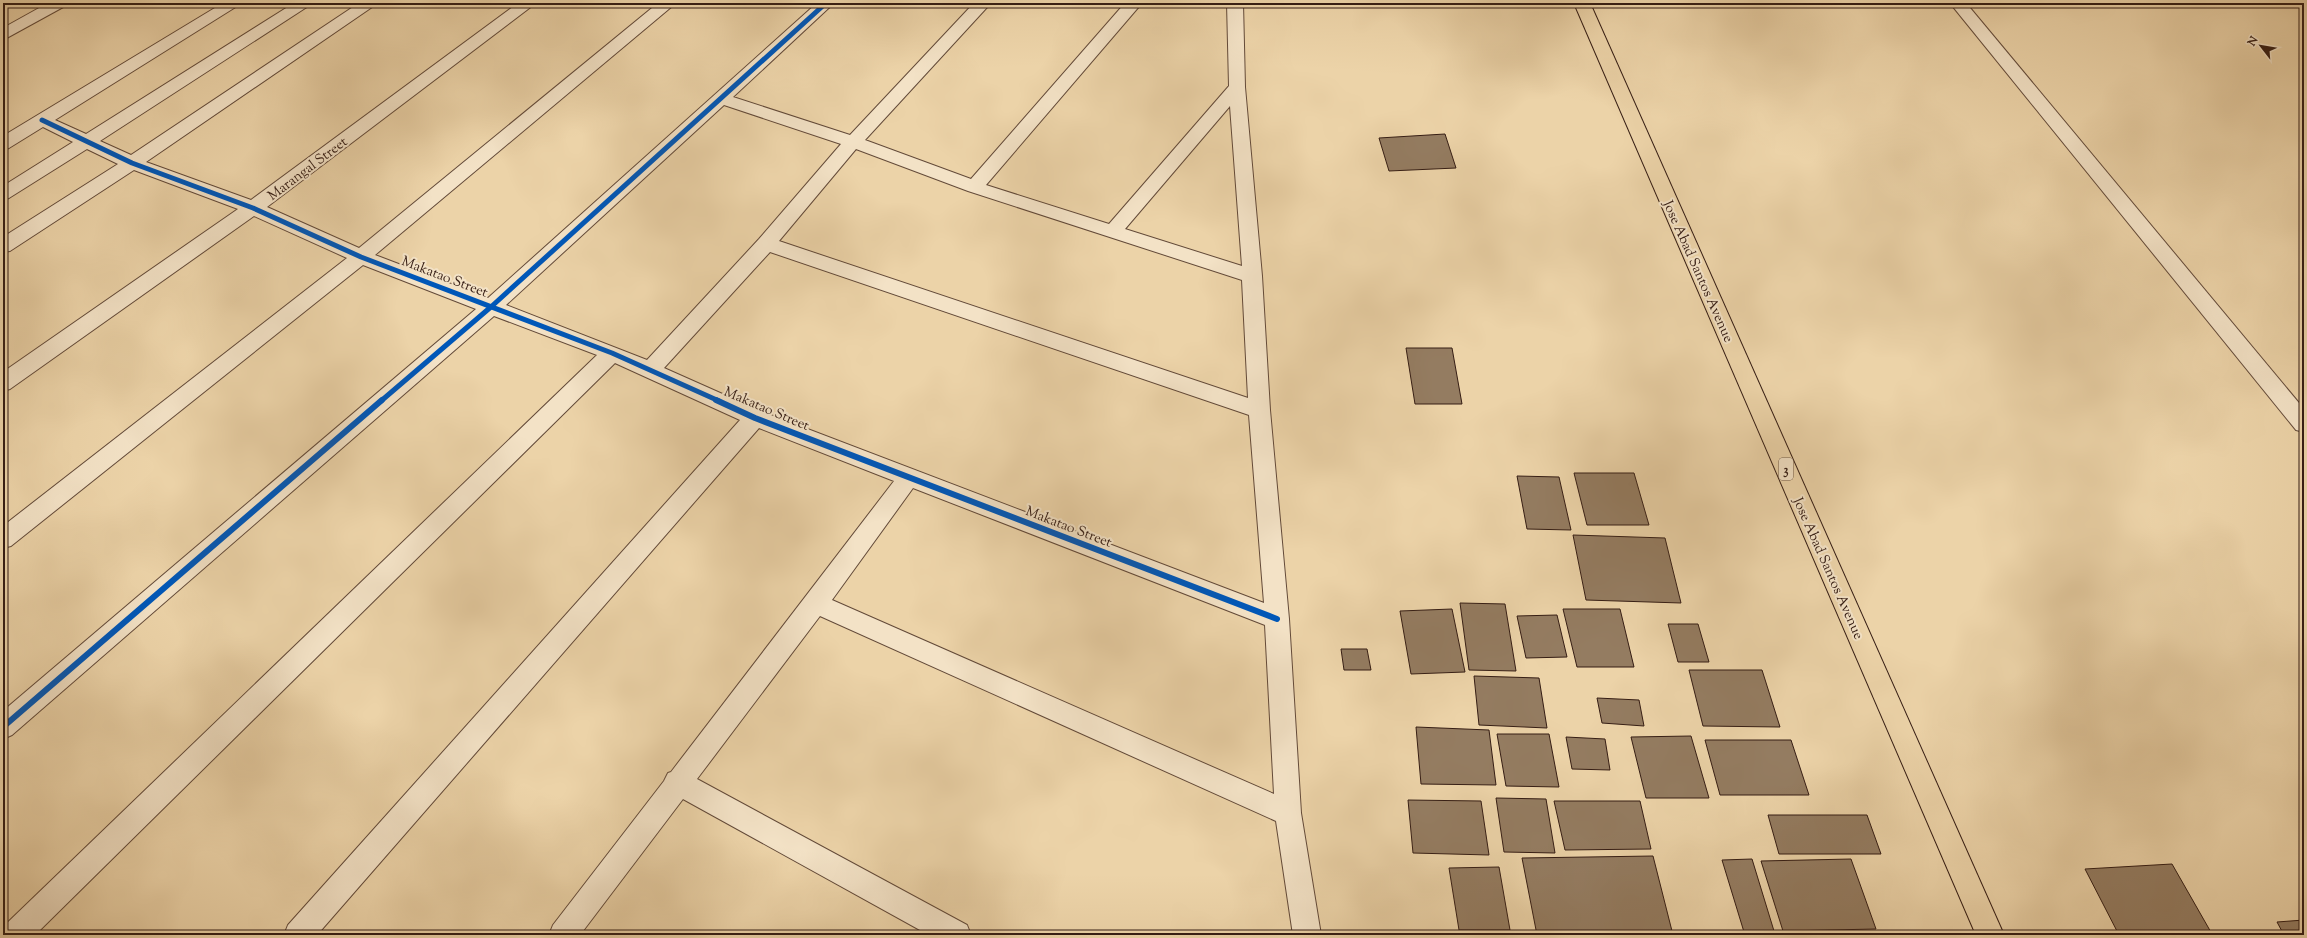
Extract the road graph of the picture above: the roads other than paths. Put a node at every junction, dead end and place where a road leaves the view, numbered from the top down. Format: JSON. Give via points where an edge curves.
{"nodes":[{"id":1,"x":59,"y":3,"type":"edge"},
{"id":2,"x":234,"y":3,"type":"edge"},
{"id":3,"x":305,"y":3,"type":"edge"},
{"id":4,"x":370,"y":3,"type":"edge"},
{"id":5,"x":528,"y":3,"type":"edge"},
{"id":6,"x":668,"y":3,"type":"edge"},
{"id":7,"x":826,"y":3,"type":"edge"},
{"id":8,"x":983,"y":3,"type":"edge"},
{"id":9,"x":1134,"y":3,"type":"edge"},
{"id":10,"x":1235,"y":3,"type":"edge"},
{"id":11,"x":1582,"y":3,"type":"edge"},
{"id":12,"x":1958,"y":3,"type":"edge"},
{"id":13,"x":3,"y":35,"type":"edge"},
{"id":14,"x":1237,"y":87,"type":"junction"},
{"id":15,"x":720,"y":98,"type":"junction"},
{"id":16,"x":42,"y":120,"type":"junction"},
{"id":17,"x":88,"y":140,"type":"junction"},
{"id":18,"x":853,"y":142,"type":"junction"},
{"id":19,"x":3,"y":144,"type":"edge"},
{"id":20,"x":132,"y":163,"type":"junction"},
{"id":21,"x":974,"y":187,"type":"junction"},
{"id":22,"x":3,"y":194,"type":"edge"},
{"id":23,"x":253,"y":208,"type":"junction"},
{"id":24,"x":1112,"y":232,"type":"junction"},
{"id":25,"x":766,"y":244,"type":"junction"},
{"id":26,"x":3,"y":246,"type":"edge"},
{"id":27,"x":361,"y":257,"type":"junction"},
{"id":28,"x":1252,"y":276,"type":"junction"},
{"id":29,"x":492,"y":306,"type":"junction"},
{"id":30,"x":612,"y":353,"type":"junction"},
{"id":31,"x":651,"y":369,"type":"junction"},
{"id":32,"x":3,"y":383,"type":"edge"},
{"id":33,"x":1259,"y":410,"type":"junction"},
{"id":34,"x":755,"y":418,"type":"junction"},
{"id":35,"x":2304,"y":424,"type":"edge"},
{"id":36,"x":910,"y":477,"type":"junction"},
{"id":37,"x":3,"y":539,"type":"edge"},
{"id":38,"x":816,"y":604,"type":"junction"},
{"id":39,"x":1277,"y":619,"type":"junction"},
{"id":40,"x":3,"y":727,"type":"edge"},
{"id":41,"x":677,"y":782,"type":"junction"},
{"id":42,"x":1288,"y":812,"type":"junction"},
{"id":43,"x":15,"y":935,"type":"edge"},
{"id":44,"x":298,"y":935,"type":"edge"},
{"id":45,"x":563,"y":935,"type":"edge"},
{"id":46,"x":957,"y":935,"type":"edge"},
{"id":47,"x":1307,"y":935,"type":"edge"},
{"id":48,"x":1990,"y":935,"type":"edge"}],
"edges":[{"from":1,"to":13,"type":"street"},
{"from":2,"to":16,"type":"street"},
{"from":3,"to":17,"type":"street"},
{"from":4,"to":20,"type":"street"},
{"from":5,"to":23,"type":"street","name":"Marangal Street"},
{"from":6,"to":27,"type":"street"},
{"from":7,"to":15,"type":"street"},
{"from":8,"to":18,"type":"street"},
{"from":9,"to":21,"type":"street"},
{"from":10,"to":14,"type":"street"},
{"from":11,"to":48,"type":"highway","name":"Jose Abad Santos Avenue","number":"3"},
{"from":12,"to":35,"type":"street"},
{"from":14,"to":24,"type":"street"},
{"from":14,"to":28,"type":"street"},
{"from":15,"to":18,"type":"street"},
{"from":15,"to":29,"type":"street"},
{"from":16,"to":17,"type":"street","name":"Makatao Street"},
{"from":16,"to":19,"type":"street"},
{"from":17,"to":20,"type":"street","name":"Makatao Street"},
{"from":17,"to":22,"type":"street"},
{"from":18,"to":21,"type":"street"},
{"from":18,"to":25,"type":"street"},
{"from":20,"to":23,"type":"street","name":"Makatao Street"},
{"from":20,"to":26,"type":"street"},
{"from":21,"to":24,"type":"street"},
{"from":23,"to":27,"type":"street","name":"Makatao Street"},
{"from":23,"to":32,"type":"street","name":"Marangal Street"},
{"from":24,"to":28,"type":"street"},
{"from":25,"to":31,"type":"street"},
{"from":25,"to":33,"type":"street"},
{"from":27,"to":29,"type":"street","name":"Makatao Street"},
{"from":27,"to":37,"type":"street"},
{"from":28,"to":33,"type":"street"},
{"from":29,"to":30,"type":"street","name":"Makatao Street"},
{"from":29,"to":40,"type":"street"},
{"from":30,"to":31,"type":"street","name":"Makatao Street"},
{"from":30,"to":43,"type":"street"},
{"from":31,"to":34,"type":"street","name":"Makatao Street"},
{"from":33,"to":39,"type":"street"},
{"from":34,"to":36,"type":"street","name":"Makatao Street"},
{"from":34,"to":44,"type":"street"},
{"from":36,"to":38,"type":"street"},
{"from":36,"to":39,"type":"street","name":"Makatao Street"},
{"from":38,"to":41,"type":"street"},
{"from":38,"to":42,"type":"street"},
{"from":39,"to":42,"type":"street"},
{"from":41,"to":45,"type":"street"},
{"from":41,"to":46,"type":"street"},
{"from":42,"to":47,"type":"street"}]}
